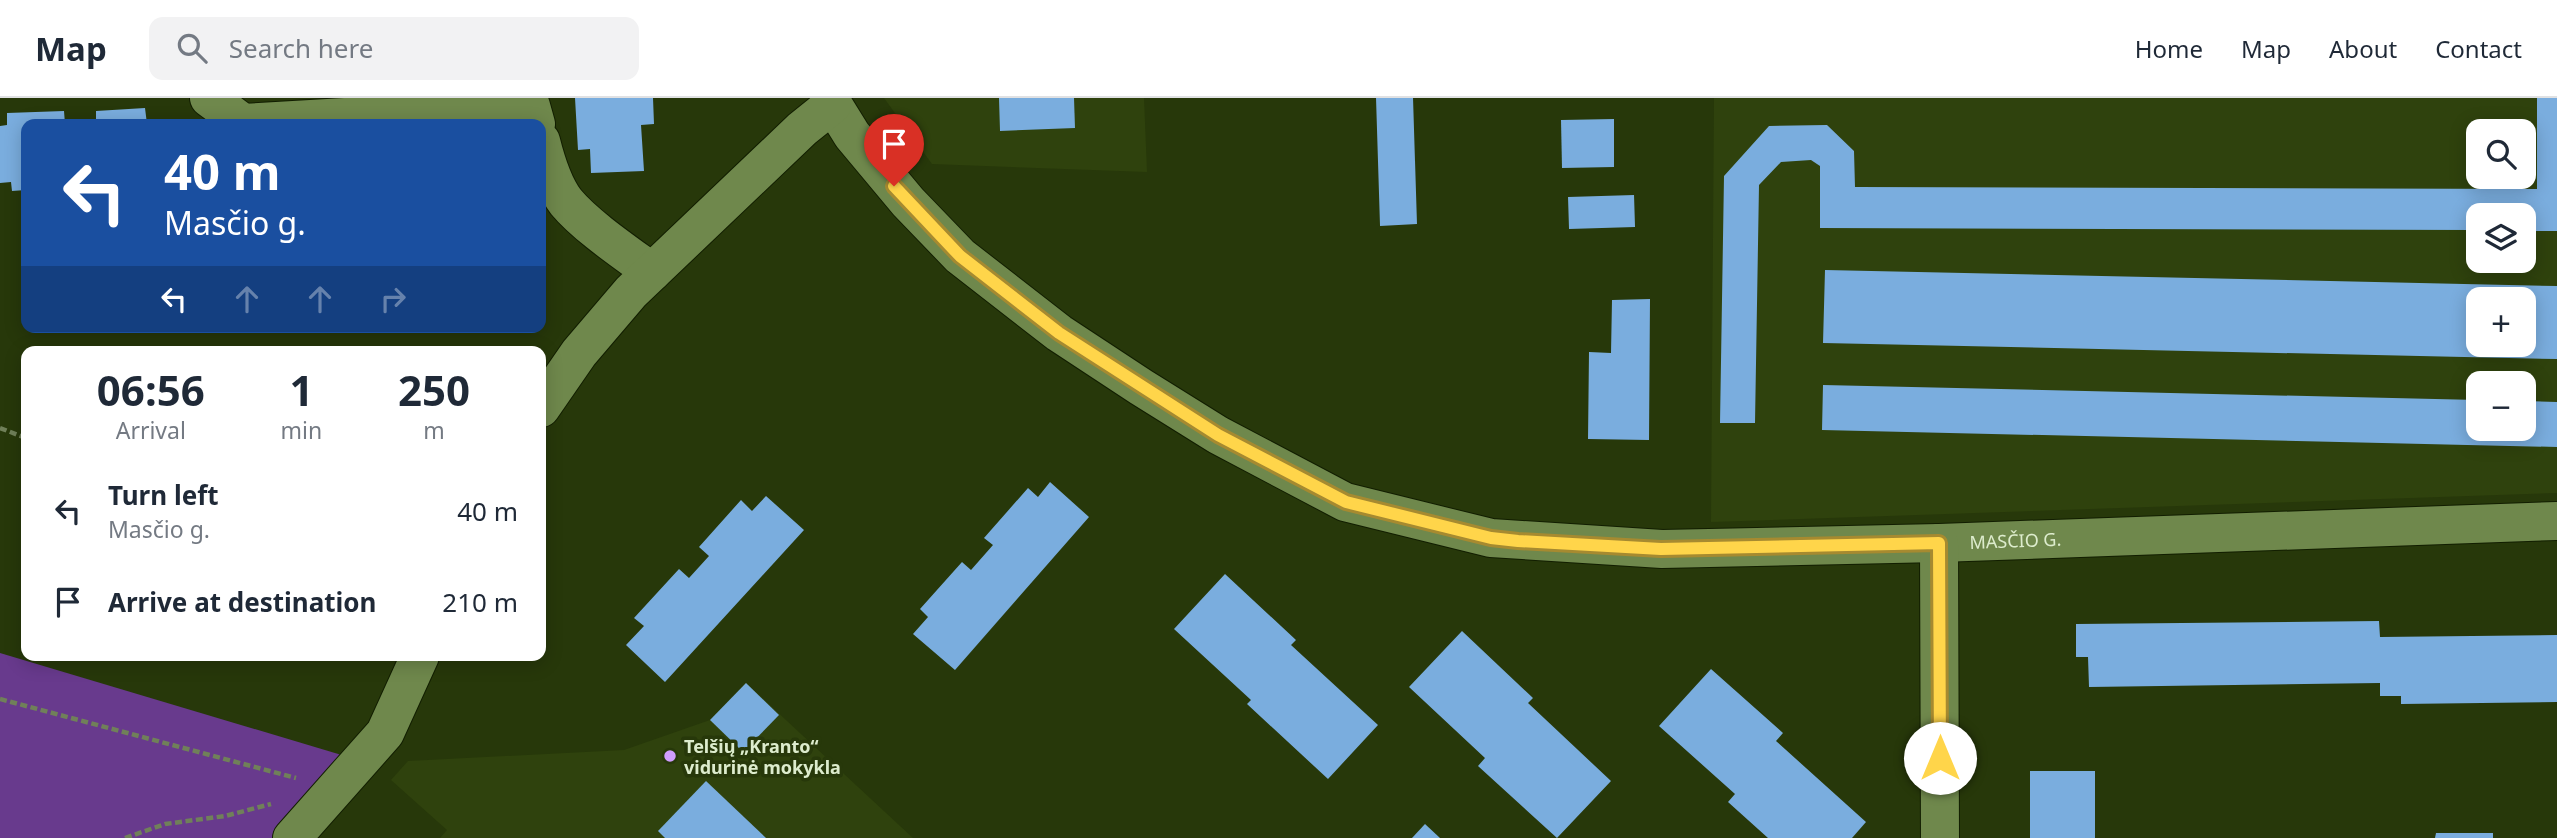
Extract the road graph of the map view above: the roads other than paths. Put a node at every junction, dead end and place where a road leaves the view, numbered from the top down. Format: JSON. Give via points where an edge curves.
{"nodes":[{"id":1,"x":209,"y":98,"type":"edge"},
{"id":2,"x":831,"y":101,"type":"edge"},
{"id":3,"x":238,"y":119,"type":"edge"},
{"id":4,"x":311,"y":119,"type":"edge"},
{"id":5,"x":535,"y":119,"type":"edge"},
{"id":6,"x":546,"y":160,"type":"edge"},
{"id":7,"x":652,"y":272,"type":"junction"},
{"id":8,"x":546,"y":401,"type":"edge"},
{"id":9,"x":2557,"y":521,"type":"edge"},
{"id":10,"x":1939,"y":543,"type":"junction"},
{"id":11,"x":418,"y":661,"type":"edge"},
{"id":12,"x":292,"y":838,"type":"edge"},
{"id":13,"x":1940,"y":838,"type":"edge"}],
"edges":[{"from":1,"to":3,"type":"street"},
{"from":2,"to":7,"type":"street"},
{"from":2,"to":10,"type":"street","name":"MASČIO G.","via":[[852,135],[960,256],[1059,333],[1141,387],[1218,435],[1346,502],[1518,541],[1661,549]]},
{"from":4,"to":5,"type":"street","via":[[531,106]]},
{"from":6,"to":7,"type":"street","via":[[566,201]]},
{"from":7,"to":8,"type":"street","via":[[579,353]]},
{"from":9,"to":10,"type":"street","name":"MASČIO G."},
{"from":10,"to":13,"type":"street"},
{"from":11,"to":12,"type":"street","via":[[385,733]]}]}
